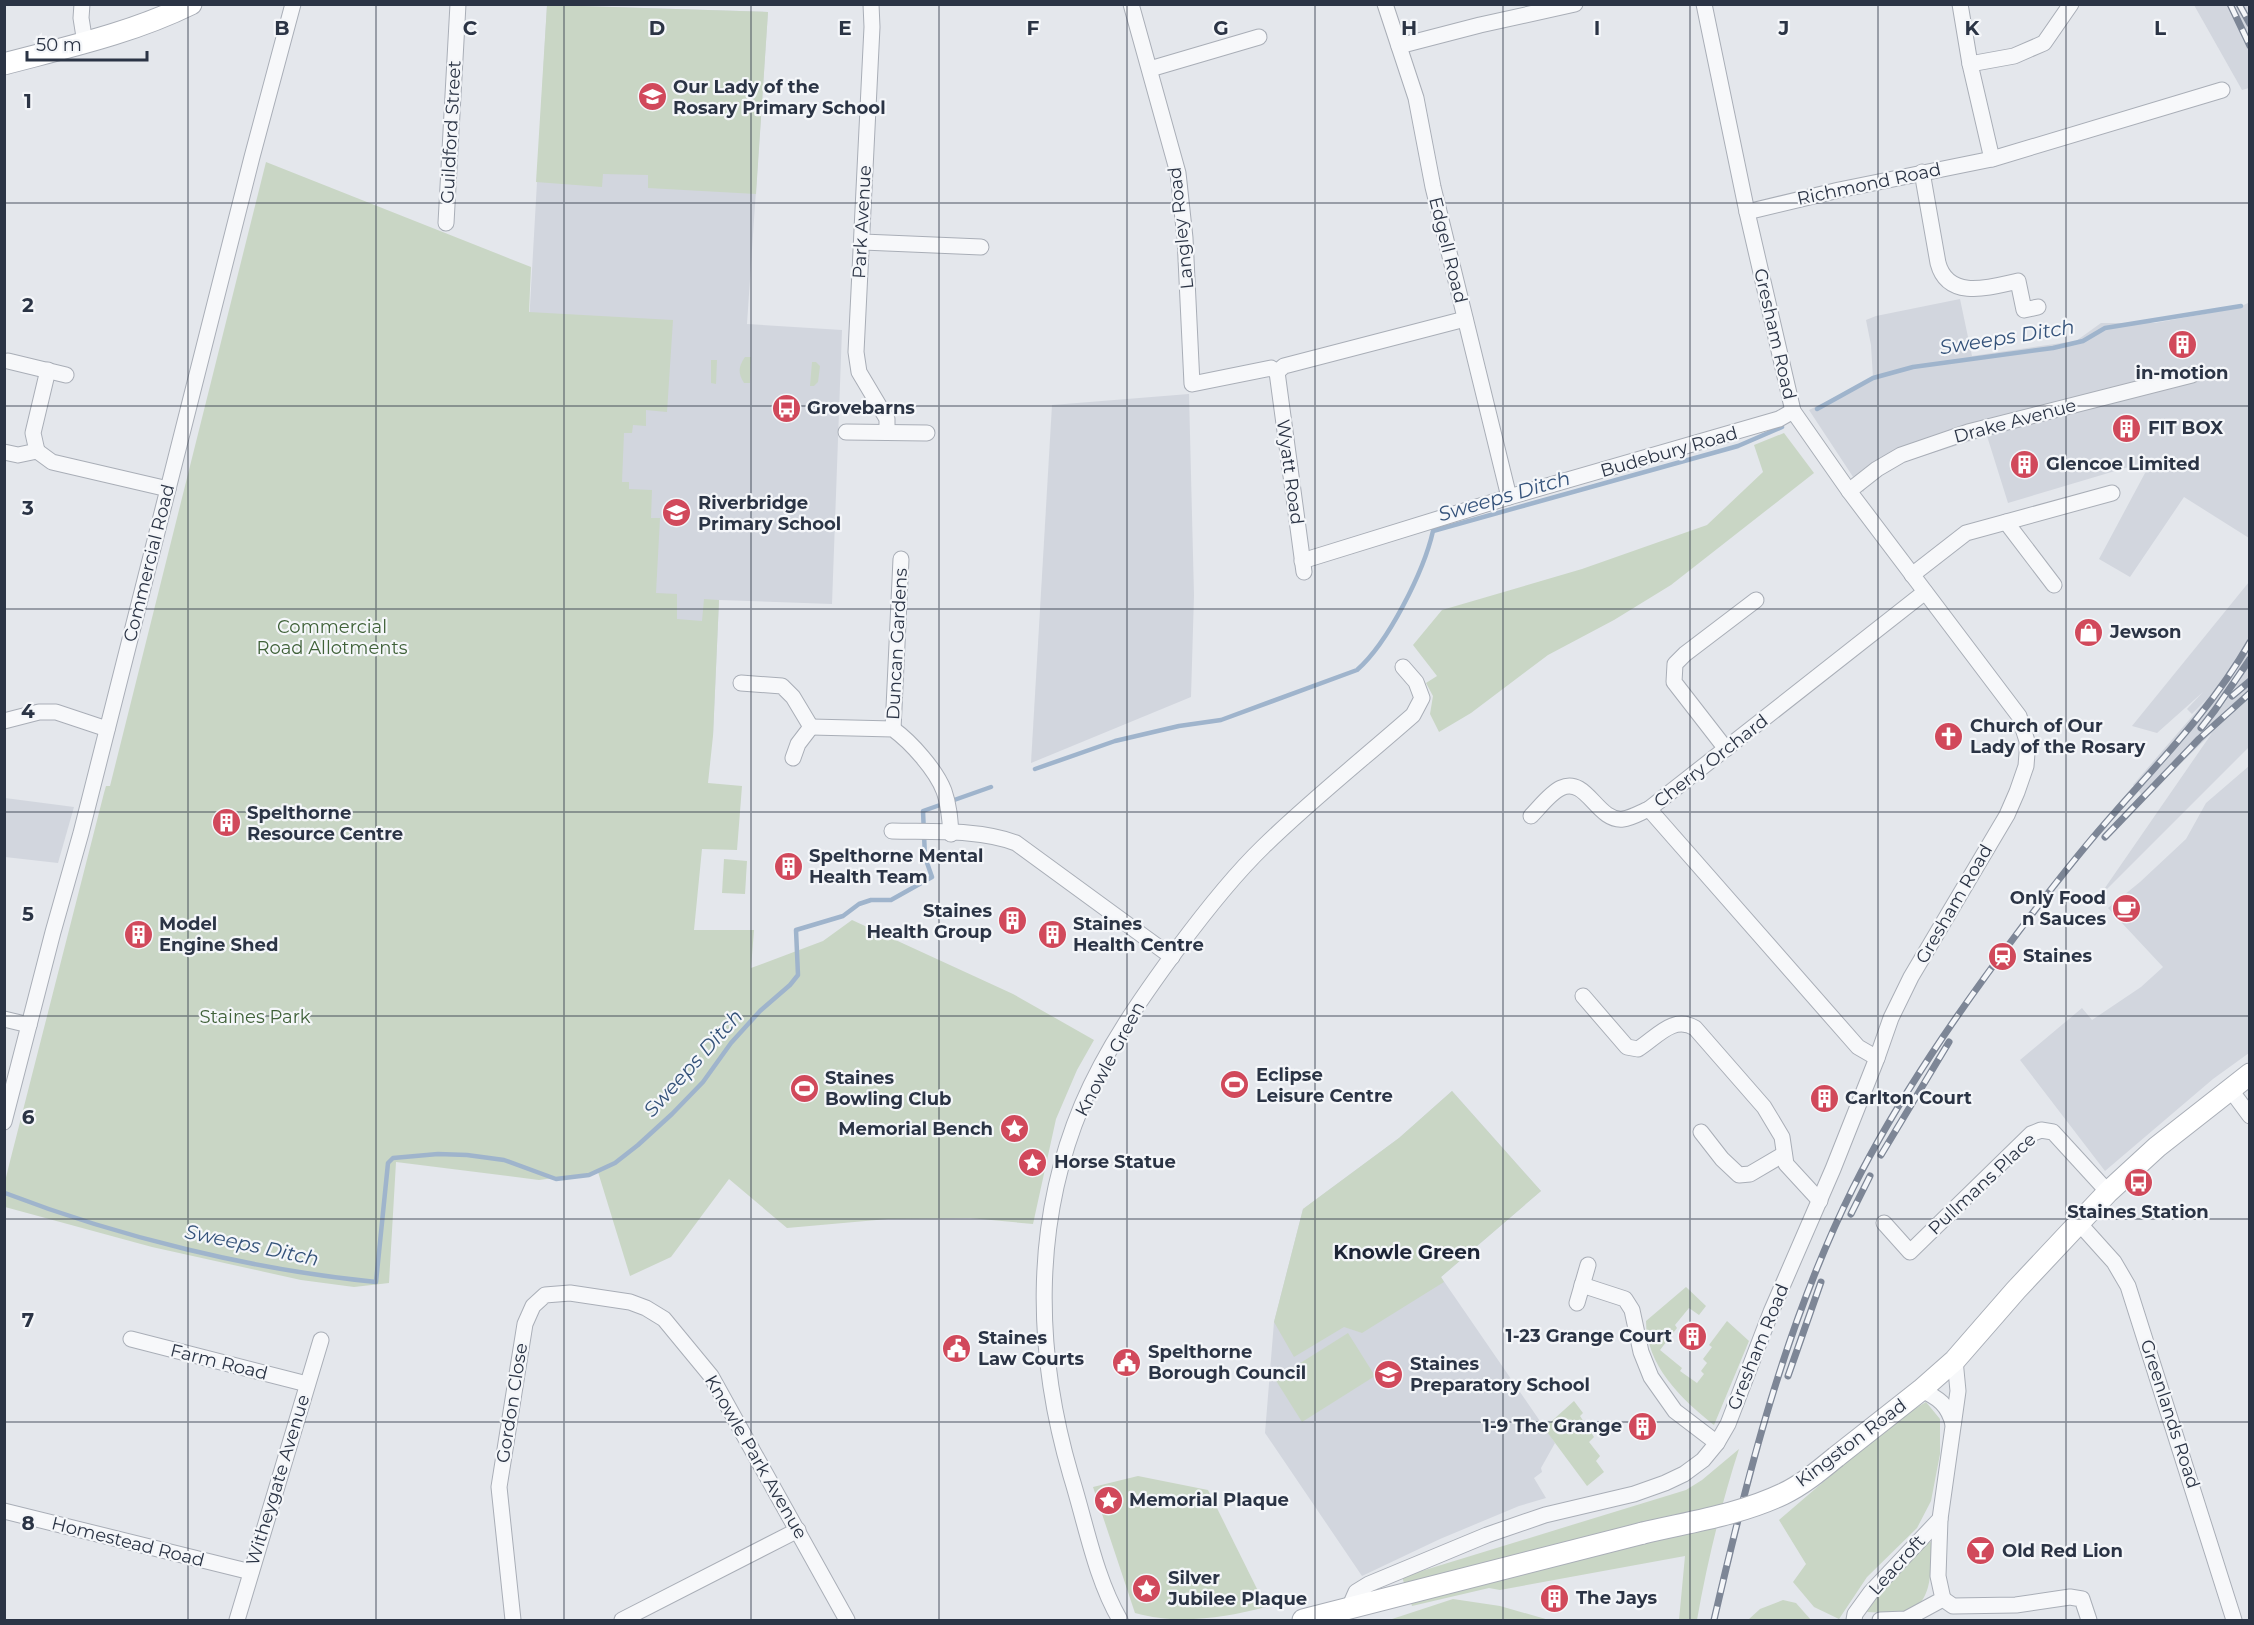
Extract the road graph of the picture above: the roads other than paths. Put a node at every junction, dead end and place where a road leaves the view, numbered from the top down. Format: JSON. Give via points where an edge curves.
{"nodes":[{"id":1,"x":82,"y":4,"type":"edge"},
{"id":2,"x":191,"y":4,"type":"edge"},
{"id":3,"x":293,"y":4,"type":"edge"},
{"id":4,"x":458,"y":4,"type":"edge"},
{"id":5,"x":871,"y":4,"type":"edge"},
{"id":6,"x":1131,"y":4,"type":"edge"},
{"id":7,"x":1385,"y":4,"type":"edge"},
{"id":8,"x":1575,"y":4,"type":"edge"},
{"id":9,"x":1704,"y":4,"type":"edge"},
{"id":10,"x":1960,"y":4,"type":"edge"},
{"id":11,"x":2071,"y":4,"type":"edge"},
{"id":12,"x":1258,"y":38,"type":"dead end"},
{"id":13,"x":85,"y":43,"type":"junction"},
{"id":14,"x":1398,"y":46,"type":"junction"},
{"id":15,"x":4,"y":64,"type":"edge"},
{"id":16,"x":1970,"y":64,"type":"junction"},
{"id":17,"x":1150,"y":69,"type":"junction"},
{"id":18,"x":2222,"y":90,"type":"dead end"},
{"id":19,"x":1992,"y":159,"type":"junction"},
{"id":20,"x":1922,"y":172,"type":"junction"},
{"id":21,"x":1747,"y":212,"type":"junction"},
{"id":22,"x":446,"y":223,"type":"dead end"},
{"id":23,"x":862,"y":242,"type":"junction"},
{"id":24,"x":981,"y":247,"type":"dead end"},
{"id":25,"x":2038,"y":307,"type":"dead end"},
{"id":26,"x":1465,"y":319,"type":"junction"},
{"id":27,"x":8,"y":361,"type":"dead end"},
{"id":28,"x":48,"y":370,"type":"junction"},
{"id":29,"x":1276,"y":372,"type":"junction"},
{"id":30,"x":66,"y":375,"type":"dead end"},
{"id":31,"x":2192,"y":375,"type":"dead end"},
{"id":32,"x":1793,"y":411,"type":"junction"},
{"id":33,"x":846,"y":432,"type":"dead end"},
{"id":34,"x":887,"y":432,"type":"junction"},
{"id":35,"x":927,"y":433,"type":"dead end"},
{"id":36,"x":37,"y":451,"type":"junction"},
{"id":37,"x":4,"y":452,"type":"edge"},
{"id":38,"x":168,"y":489,"type":"junction"},
{"id":39,"x":1849,"y":491,"type":"junction"},
{"id":40,"x":2112,"y":493,"type":"dead end"},
{"id":41,"x":1509,"y":497,"type":"junction"},
{"id":42,"x":2006,"y":522,"type":"junction"},
{"id":43,"x":901,"y":559,"type":"dead end"},
{"id":44,"x":1303,"y":566,"type":"joint"},
{"id":45,"x":1912,"y":575,"type":"junction"},
{"id":46,"x":2054,"y":585,"type":"dead end"},
{"id":47,"x":1925,"y":592,"type":"junction"},
{"id":48,"x":1756,"y":600,"type":"dead end"},
{"id":49,"x":1403,"y":667,"type":"dead end"},
{"id":50,"x":741,"y":683,"type":"dead end"},
{"id":51,"x":4,"y":721,"type":"edge"},
{"id":52,"x":811,"y":727,"type":"junction"},
{"id":53,"x":107,"y":729,"type":"junction"},
{"id":54,"x":893,"y":729,"type":"junction"},
{"id":55,"x":1726,"y":749,"type":"junction"},
{"id":56,"x":793,"y":758,"type":"dead end"},
{"id":57,"x":1649,"y":809,"type":"junction"},
{"id":58,"x":1531,"y":816,"type":"dead end"},
{"id":59,"x":898,"y":831,"type":"dead end"},
{"id":60,"x":951,"y":834,"type":"junction"},
{"id":61,"x":1172,"y":957,"type":"junction"},
{"id":62,"x":1583,"y":996,"type":"dead end"},
{"id":63,"x":4,"y":1019,"type":"edge"},
{"id":64,"x":29,"y":1025,"type":"junction"},
{"id":65,"x":1877,"y":1058,"type":"junction"},
{"id":66,"x":2250,"y":1074,"type":"edge"},
{"id":67,"x":2230,"y":1089,"type":"junction"},
{"id":68,"x":2250,"y":1116,"type":"edge"},
{"id":69,"x":4,"y":1122,"type":"edge"},
{"id":70,"x":1701,"y":1131,"type":"dead end"},
{"id":71,"x":1784,"y":1154,"type":"junction"},
{"id":72,"x":2108,"y":1192,"type":"junction"},
{"id":73,"x":1820,"y":1201,"type":"junction"},
{"id":74,"x":2078,"y":1222,"type":"junction"},
{"id":75,"x":1884,"y":1223,"type":"dead end"},
{"id":76,"x":1588,"y":1265,"type":"dead end"},
{"id":77,"x":1582,"y":1286,"type":"junction"},
{"id":78,"x":1577,"y":1303,"type":"dead end"},
{"id":79,"x":646,"y":1308,"type":"joint"},
{"id":80,"x":131,"y":1339,"type":"dead end"},
{"id":81,"x":321,"y":1340,"type":"dead end"},
{"id":82,"x":1955,"y":1360,"type":"junction"},
{"id":83,"x":307,"y":1384,"type":"junction"},
{"id":84,"x":1921,"y":1390,"type":"junction"},
{"id":85,"x":1953,"y":1424,"type":"junction"},
{"id":86,"x":1716,"y":1443,"type":"junction"},
{"id":87,"x":4,"y":1511,"type":"edge"},
{"id":88,"x":1940,"y":1519,"type":"junction"},
{"id":89,"x":798,"y":1530,"type":"junction"},
{"id":90,"x":251,"y":1572,"type":"junction"},
{"id":91,"x":1107,"y":1593,"type":"junction"},
{"id":92,"x":1943,"y":1599,"type":"junction"},
{"id":93,"x":1349,"y":1608,"type":"junction"},
{"id":94,"x":1855,"y":1617,"type":"edge"},
{"id":95,"x":237,"y":1620,"type":"edge"},
{"id":96,"x":513,"y":1620,"type":"edge"},
{"id":97,"x":622,"y":1620,"type":"edge"},
{"id":98,"x":848,"y":1620,"type":"edge"},
{"id":99,"x":1107,"y":1620,"type":"edge"},
{"id":100,"x":1120,"y":1620,"type":"edge"},
{"id":101,"x":1309,"y":1620,"type":"edge"},
{"id":102,"x":1878,"y":1620,"type":"edge"},
{"id":103,"x":2089,"y":1620,"type":"edge"},
{"id":104,"x":2234,"y":1620,"type":"edge"}],
"edges":[{"from":1,"to":13,"type":"street"},
{"from":2,"to":13,"type":"street","via":[[156,21]]},
{"from":3,"to":38,"type":"street","name":"Commercial Road"},
{"from":4,"to":22,"type":"street","name":"Guildford Street"},
{"from":5,"to":23,"type":"street","name":"Park Avenue"},
{"from":6,"to":17,"type":"street","name":"Langley Road"},
{"from":7,"to":14,"type":"street","name":"Edgell Road"},
{"from":8,"to":14,"type":"street"},
{"from":9,"to":21,"type":"street","name":"Gresham Road"},
{"from":10,"to":16,"type":"street"},
{"from":11,"to":16,"type":"street","via":[[2044,43],[2014,56]]},
{"from":12,"to":17,"type":"street"},
{"from":13,"to":15,"type":"street"},
{"from":14,"to":26,"type":"street","name":"Edgell Road","via":[[1416,98],[1432,187]]},
{"from":16,"to":19,"type":"street"},
{"from":17,"to":29,"type":"street","name":"Langley Road","via":[[1178,173],[1192,384],[1271,368]]},
{"from":18,"to":19,"type":"street","name":"Richmond Road"},
{"from":19,"to":20,"type":"street","name":"Richmond Road"},
{"from":20,"to":21,"type":"street","name":"Richmond Road"},
{"from":20,"to":25,"type":"street","via":[[1938,263],[1944,275],[1956,286],[1972,289],[2018,281],[2024,310]]},
{"from":21,"to":32,"type":"street","name":"Gresham Road"},
{"from":23,"to":24,"type":"street"},
{"from":23,"to":34,"type":"street","name":"Park Avenue","via":[[856,352],[860,372],[887,419]]},
{"from":26,"to":29,"type":"street","via":[[1284,366]]},
{"from":26,"to":41,"type":"street","name":"Edgell Road"},
{"from":27,"to":28,"type":"street"},
{"from":28,"to":30,"type":"street"},
{"from":28,"to":36,"type":"street","via":[[33,433]]},
{"from":29,"to":44,"type":"street","name":"Wyatt Road"},
{"from":31,"to":39,"type":"street","name":"Drake Avenue","via":[[1968,432],[1895,458]]},
{"from":32,"to":39,"type":"street","name":"Gresham Road"},
{"from":32,"to":41,"type":"street","name":"Budebury Road","via":[[1768,423]]},
{"from":33,"to":34,"type":"street"},
{"from":34,"to":35,"type":"street"},
{"from":36,"to":37,"type":"street","via":[[18,455]]},
{"from":36,"to":38,"type":"street","via":[[52,462]]},
{"from":38,"to":53,"type":"street","name":"Commercial Road"},
{"from":39,"to":45,"type":"street","name":"Gresham Road"},
{"from":40,"to":42,"type":"street"},
{"from":41,"to":44,"type":"street","name":"Budebury Road"},
{"from":42,"to":45,"type":"street","via":[[1955,539]]},
{"from":42,"to":46,"type":"street"},
{"from":43,"to":54,"type":"street","name":"Duncan Gardens"},
{"from":45,"to":47,"type":"street","name":"Gresham Road"},
{"from":47,"to":55,"type":"street","name":"Cherry Orchard"},
{"from":47,"to":65,"type":"street","name":"Gresham Road","via":[[2019,716],[2027,753],[2007,815],[1911,977]]},
{"from":48,"to":55,"type":"street","via":[[1675,664],[1674,682]]},
{"from":49,"to":61,"type":"street","name":"Knowle Green","via":[[1416,682],[1422,698],[1413,715],[1262,848]]},
{"from":50,"to":52,"type":"street","via":[[782,686]]},
{"from":51,"to":53,"type":"street","via":[[56,712]]},
{"from":52,"to":54,"type":"street","name":"Duncan Gardens"},
{"from":52,"to":56,"type":"street"},
{"from":53,"to":64,"type":"street","name":"Commercial Road"},
{"from":54,"to":60,"type":"street","name":"Duncan Gardens","via":[[924,759],[944,791]]},
{"from":55,"to":57,"type":"street","name":"Cherry Orchard"},
{"from":57,"to":58,"type":"street","via":[[1616,819],[1575,786],[1568,786],[1559,788]]},
{"from":57,"to":65,"type":"street","name":"Cherry Orchard","via":[[1858,1047]]},
{"from":59,"to":60,"type":"street"},
{"from":60,"to":61,"type":"street","via":[[1002,838],[1016,843]]},
{"from":61,"to":91,"type":"street","name":"Knowle Green","via":[[1107,1054],[1083,1104],[1059,1178],[1044,1275],[1044,1328],[1053,1405]]},
{"from":62,"to":71,"type":"street","via":[[1627,1047],[1638,1049],[1674,1023],[1695,1028],[1764,1107],[1782,1137]]},
{"from":63,"to":64,"type":"street"},
{"from":64,"to":69,"type":"street","name":"Commercial Road"},
{"from":65,"to":73,"type":"street","name":"Gresham Road"},
{"from":66,"to":67,"type":"street","name":"Kingston Road"},
{"from":67,"to":68,"type":"street"},
{"from":67,"to":72,"type":"street","name":"Kingston Road"},
{"from":70,"to":71,"type":"street","via":[[1739,1175],[1750,1174]]},
{"from":71,"to":73,"type":"street","via":[[1786,1164]]},
{"from":72,"to":74,"type":"street","name":"Kingston Road"},
{"from":72,"to":75,"type":"street","name":"Pullmans Place","via":[[2053,1132],[2041,1130],[2031,1134],[1910,1252]]},
{"from":73,"to":86,"type":"street","name":"Gresham Road","via":[[1728,1424]]},
{"from":74,"to":82,"type":"street","name":"Kingston Road"},
{"from":74,"to":104,"type":"street","name":"Greenlands Road","via":[[2114,1262],[2128,1286]]},
{"from":76,"to":77,"type":"street"},
{"from":77,"to":78,"type":"street"},
{"from":77,"to":86,"type":"street","via":[[1625,1299],[1632,1310],[1651,1377],[1675,1411]]},
{"from":79,"to":89,"type":"street","name":"Knowle Park Avenue","via":[[664,1320],[711,1376]]},
{"from":79,"to":96,"type":"street","name":"Gordon Close","via":[[570,1293],[546,1295],[532,1306],[525,1324],[499,1487]]},
{"from":80,"to":83,"type":"street","name":"Farm Road"},
{"from":81,"to":83,"type":"street","name":"Witheygate Avenue"},
{"from":82,"to":84,"type":"street","name":"Kingston Road"},
{"from":82,"to":85,"type":"street","name":"Leacroft","via":[[1958,1391]]},
{"from":83,"to":90,"type":"street","name":"Witheygate Avenue"},
{"from":84,"to":85,"type":"street","via":[[1943,1402]]},
{"from":84,"to":93,"type":"street","name":"Kingston Road","bridge":true,"via":[[1812,1477],[1782,1494],[1736,1511]]},
{"from":85,"to":88,"type":"street","name":"Leacroft"},
{"from":86,"to":93,"type":"street","name":"Gresham Road","via":[[1703,1460],[1665,1483],[1487,1535],[1369,1584],[1356,1592]]},
{"from":87,"to":90,"type":"street","name":"Homestead Road"},
{"from":88,"to":92,"type":"street","name":"Leacroft","via":[[1938,1576]]},
{"from":88,"to":94,"type":"street","name":"Leacroft","via":[[1871,1592]]},
{"from":89,"to":97,"type":"street"},
{"from":89,"to":98,"type":"street","name":"Knowle Park Avenue"},
{"from":90,"to":95,"type":"street","name":"Witheygate Avenue"},
{"from":91,"to":99,"type":"street","name":"Knowle Green"},
{"from":91,"to":100,"type":"street","name":"Knowle Green"},
{"from":92,"to":102,"type":"street","name":"Leacroft","via":[[1906,1619]]},
{"from":92,"to":103,"type":"street","via":[[1953,1605],[2016,1605],[2070,1597],[2082,1599]]},
{"from":93,"to":101,"type":"street","name":"Kingston Road"},
{"from":94,"to":102,"type":"street","name":"Leacroft"}]}
